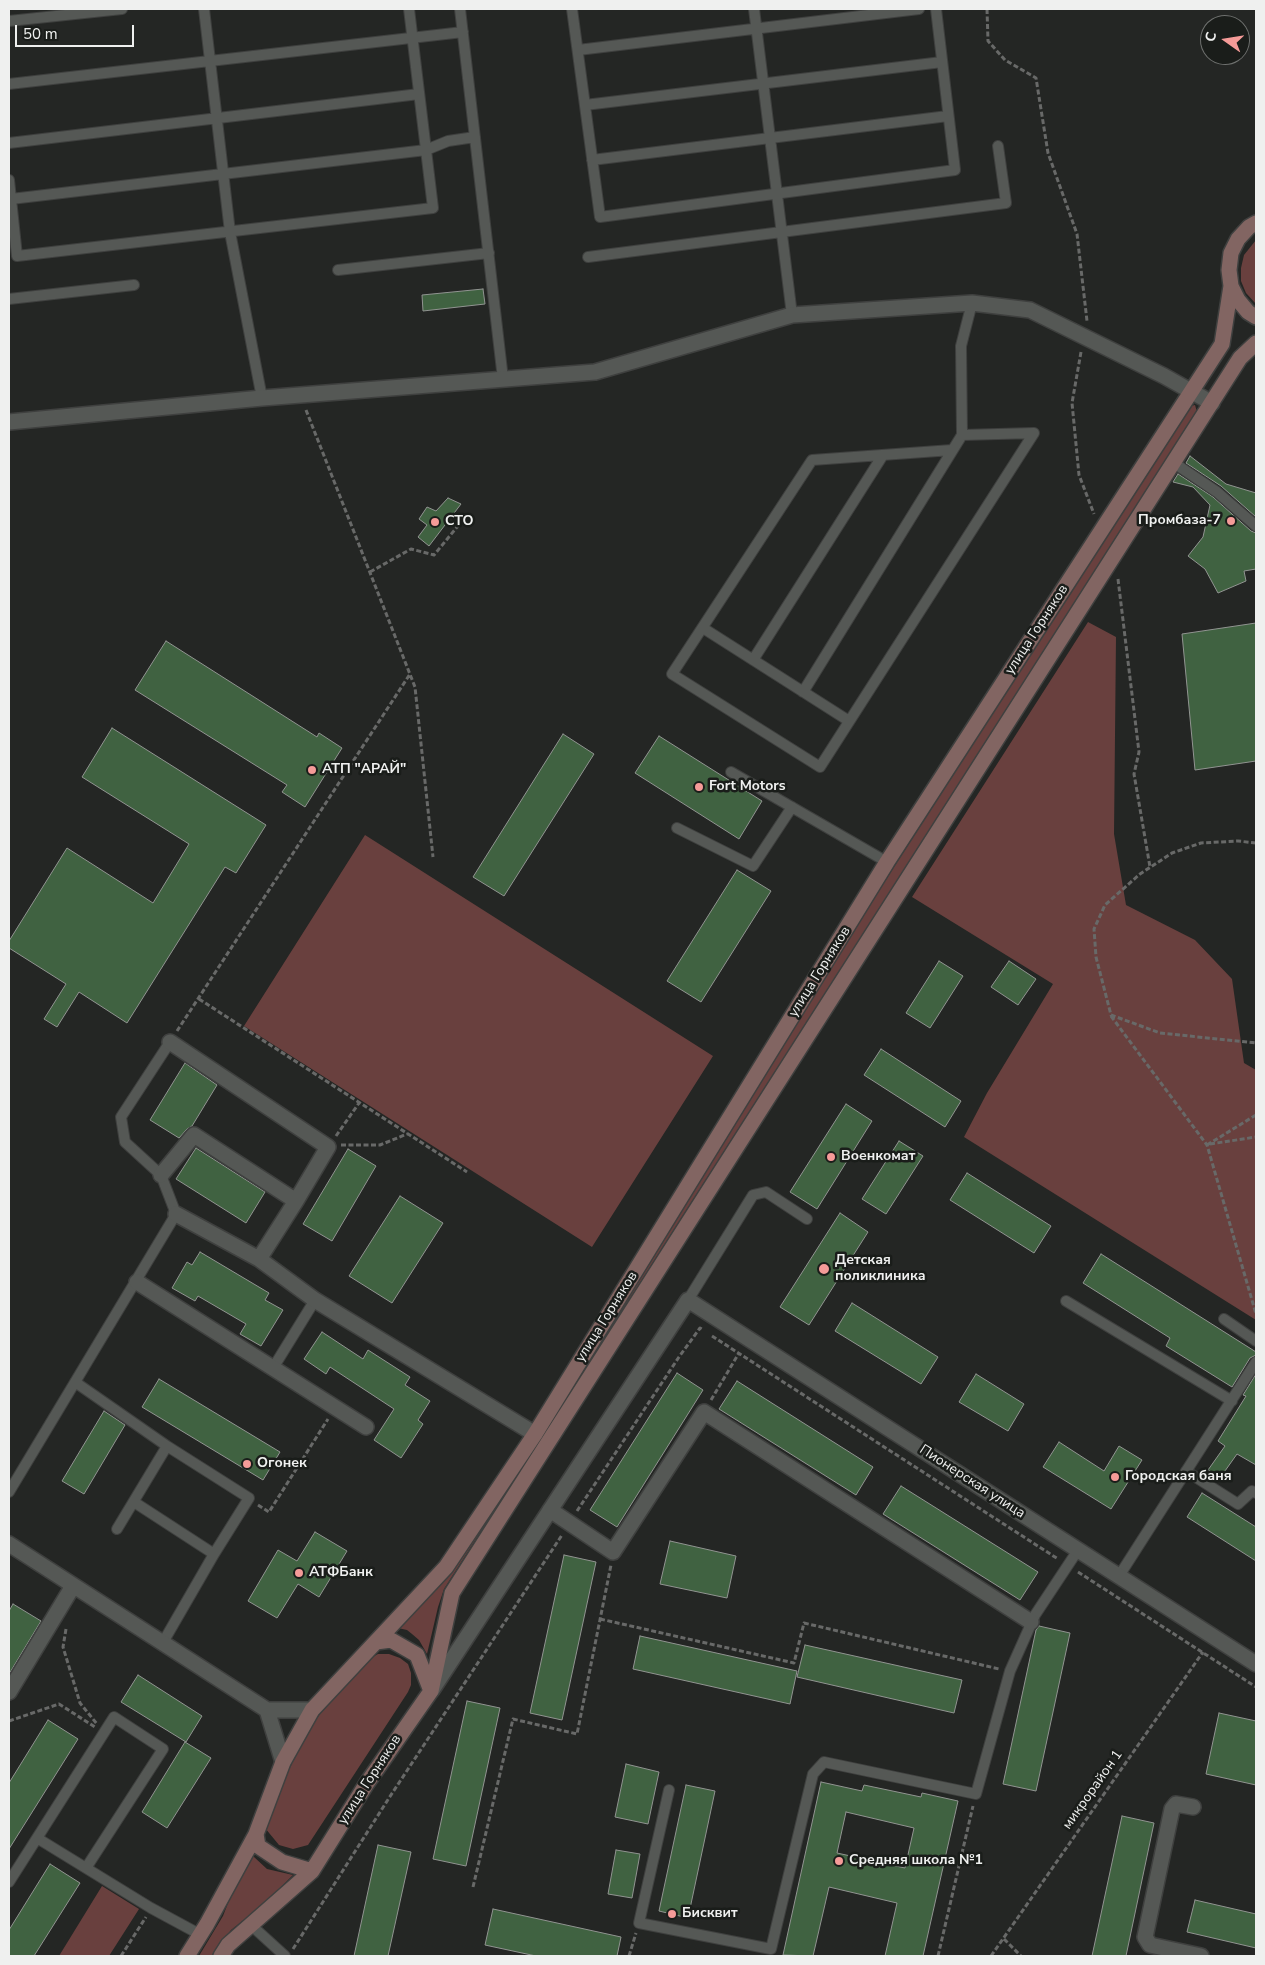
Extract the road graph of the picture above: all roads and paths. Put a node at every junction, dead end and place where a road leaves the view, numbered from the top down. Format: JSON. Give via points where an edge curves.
{"nodes":[{"id":1,"x":122,"y":9,"type":"edge"},
{"id":2,"x":204,"y":9,"type":"edge"},
{"id":3,"x":409,"y":9,"type":"edge"},
{"id":4,"x":460,"y":9,"type":"edge"},
{"id":5,"x":572,"y":9,"type":"edge"},
{"id":6,"x":754,"y":9,"type":"edge"},
{"id":7,"x":919,"y":9,"type":"edge"},
{"id":8,"x":936,"y":9,"type":"edge"},
{"id":9,"x":987,"y":9,"type":"edge"},
{"id":10,"x":9,"y":21,"type":"edge"},
{"id":11,"x":757,"y":29,"type":"junction"},
{"id":12,"x":463,"y":32,"type":"junction"},
{"id":13,"x":412,"y":38,"type":"junction"},
{"id":14,"x":578,"y":50,"type":"junction"},
{"id":15,"x":210,"y":62,"type":"junction"},
{"id":16,"x":942,"y":62,"type":"junction"},
{"id":17,"x":764,"y":83,"type":"junction"},
{"id":18,"x":9,"y":84,"type":"edge"},
{"id":19,"x":419,"y":94,"type":"junction"},
{"id":20,"x":585,"y":105,"type":"junction"},
{"id":21,"x":948,"y":116,"type":"junction"},
{"id":22,"x":216,"y":118,"type":"junction"},
{"id":23,"x":475,"y":137,"type":"junction"},
{"id":24,"x":770,"y":138,"type":"junction"},
{"id":25,"x":9,"y":143,"type":"edge"},
{"id":26,"x":998,"y":146,"type":"dead end"},
{"id":27,"x":426,"y":150,"type":"junction"},
{"id":28,"x":592,"y":160,"type":"junction"},
{"id":29,"x":223,"y":174,"type":"junction"},
{"id":30,"x":9,"y":180,"type":"edge"},
{"id":31,"x":777,"y":193,"type":"junction"},
{"id":32,"x":11,"y":199,"type":"junction"},
{"id":33,"x":1256,"y":223,"type":"edge"},
{"id":34,"x":230,"y":232,"type":"junction"},
{"id":35,"x":782,"y":232,"type":"junction"},
{"id":36,"x":489,"y":253,"type":"junction"},
{"id":37,"x":588,"y":257,"type":"dead end"},
{"id":38,"x":338,"y":270,"type":"dead end"},
{"id":39,"x":134,"y":284,"type":"dead end"},
{"id":40,"x":1231,"y":286,"type":"junction"},
{"id":41,"x":9,"y":299,"type":"edge"},
{"id":42,"x":972,"y":303,"type":"junction"},
{"id":43,"x":792,"y":315,"type":"junction"},
{"id":44,"x":1256,"y":317,"type":"edge"},
{"id":45,"x":1084,"y":336,"type":"junction"},
{"id":46,"x":1256,"y":343,"type":"edge"},
{"id":47,"x":503,"y":379,"type":"junction"},
{"id":48,"x":1191,"y":391,"type":"junction"},
{"id":49,"x":300,"y":395,"type":"junction"},
{"id":50,"x":262,"y":398,"type":"junction"},
{"id":51,"x":1212,"y":403,"type":"junction"},
{"id":52,"x":9,"y":422,"type":"edge"},
{"id":53,"x":962,"y":435,"type":"junction"},
{"id":54,"x":952,"y":450,"type":"junction"},
{"id":55,"x":883,"y":455,"type":"junction"},
{"id":56,"x":1174,"y":463,"type":"junction"},
{"id":57,"x":467,"y":515,"type":"dead end"},
{"id":58,"x":1256,"y":526,"type":"edge"},
{"id":59,"x":1100,"y":532,"type":"junction"},
{"id":60,"x":1111,"y":561,"type":"junction"},
{"id":61,"x":370,"y":572,"type":"junction"},
{"id":62,"x":703,"y":628,"type":"junction"},
{"id":63,"x":753,"y":660,"type":"junction"},
{"id":64,"x":410,"y":674,"type":"junction"},
{"id":65,"x":803,"y":692,"type":"junction"},
{"id":66,"x":849,"y":721,"type":"junction"},
{"id":67,"x":730,"y":772,"type":"dead end"},
{"id":68,"x":792,"y":807,"type":"junction"},
{"id":69,"x":677,"y":828,"type":"dead end"},
{"id":70,"x":1256,"y":843,"type":"edge"},
{"id":71,"x":433,"y":857,"type":"dead end"},
{"id":72,"x":888,"y":862,"type":"junction"},
{"id":73,"x":1150,"y":867,"type":"junction"},
{"id":74,"x":198,"y":999,"type":"junction"},
{"id":75,"x":1111,"y":1015,"type":"junction"},
{"id":76,"x":170,"y":1042,"type":"junction"},
{"id":77,"x":1256,"y":1044,"type":"edge"},
{"id":78,"x":359,"y":1103,"type":"junction"},
{"id":79,"x":1256,"y":1115,"type":"edge"},
{"id":80,"x":407,"y":1134,"type":"junction"},
{"id":81,"x":1256,"y":1137,"type":"edge"},
{"id":82,"x":1207,"y":1145,"type":"junction"},
{"id":83,"x":328,"y":1147,"type":"junction"},
{"id":84,"x":467,"y":1172,"type":"dead end"},
{"id":85,"x":161,"y":1175,"type":"junction"},
{"id":86,"x":296,"y":1200,"type":"junction"},
{"id":87,"x":176,"y":1214,"type":"junction"},
{"id":88,"x":807,"y":1219,"type":"dead end"},
{"id":89,"x":259,"y":1259,"type":"junction"},
{"id":90,"x":137,"y":1282,"type":"junction"},
{"id":91,"x":315,"y":1300,"type":"junction"},
{"id":92,"x":688,"y":1300,"type":"junction"},
{"id":93,"x":1066,"y":1301,"type":"dead end"},
{"id":94,"x":1256,"y":1314,"type":"edge"},
{"id":95,"x":1224,"y":1319,"type":"dead end"},
{"id":96,"x":1256,"y":1340,"type":"edge"},
{"id":97,"x":740,"y":1353,"type":"junction"},
{"id":98,"x":1256,"y":1362,"type":"edge"},
{"id":99,"x":273,"y":1368,"type":"junction"},
{"id":100,"x":75,"y":1382,"type":"junction"},
{"id":101,"x":1232,"y":1401,"type":"junction"},
{"id":102,"x":334,"y":1408,"type":"junction"},
{"id":103,"x":704,"y":1412,"type":"junction"},
{"id":104,"x":366,"y":1427,"type":"dead end"},
{"id":105,"x":535,"y":1434,"type":"junction"},
{"id":106,"x":167,"y":1446,"type":"junction"},
{"id":107,"x":1186,"y":1471,"type":"junction"},
{"id":108,"x":9,"y":1492,"type":"edge"},
{"id":109,"x":1256,"y":1493,"type":"edge"},
{"id":110,"x":134,"y":1502,"type":"junction"},
{"id":111,"x":255,"y":1504,"type":"dead end"},
{"id":112,"x":550,"y":1510,"type":"junction"},
{"id":113,"x":569,"y":1523,"type":"junction"},
{"id":114,"x":118,"y":1529,"type":"dead end"},
{"id":115,"x":9,"y":1544,"type":"edge"},
{"id":116,"x":1078,"y":1550,"type":"junction"},
{"id":117,"x":613,"y":1552,"type":"junction"},
{"id":118,"x":214,"y":1554,"type":"junction"},
{"id":119,"x":1068,"y":1565,"type":"junction"},
{"id":120,"x":1119,"y":1576,"type":"junction"},
{"id":121,"x":73,"y":1586,"type":"junction"},
{"id":122,"x":600,"y":1620,"type":"junction"},
{"id":123,"x":67,"y":1621,"type":"dead end"},
{"id":124,"x":1031,"y":1622,"type":"junction"},
{"id":125,"x":1214,"y":1637,"type":"junction"},
{"id":126,"x":376,"y":1642,"type":"junction"},
{"id":127,"x":162,"y":1644,"type":"junction"},
{"id":128,"x":1203,"y":1652,"type":"junction"},
{"id":129,"x":1256,"y":1664,"type":"edge"},
{"id":130,"x":1010,"y":1671,"type":"junction"},
{"id":131,"x":1256,"y":1687,"type":"edge"},
{"id":132,"x":431,"y":1691,"type":"junction"},
{"id":133,"x":9,"y":1692,"type":"edge"},
{"id":134,"x":267,"y":1710,"type":"junction"},
{"id":135,"x":312,"y":1710,"type":"junction"},
{"id":136,"x":9,"y":1721,"type":"edge"},
{"id":137,"x":104,"y":1732,"type":"junction"},
{"id":138,"x":283,"y":1762,"type":"junction"},
{"id":139,"x":669,"y":1790,"type":"dead end"},
{"id":140,"x":976,"y":1794,"type":"junction"},
{"id":141,"x":1193,"y":1807,"type":"dead end"},
{"id":142,"x":256,"y":1834,"type":"junction"},
{"id":143,"x":37,"y":1838,"type":"junction"},
{"id":144,"x":86,"y":1868,"type":"junction"},
{"id":145,"x":312,"y":1871,"type":"junction"},
{"id":146,"x":9,"y":1882,"type":"edge"},
{"id":147,"x":473,"y":1887,"type":"dead end"},
{"id":148,"x":151,"y":1908,"type":"junction"},
{"id":149,"x":639,"y":1923,"type":"junction"},
{"id":150,"x":251,"y":1925,"type":"junction"},
{"id":151,"x":200,"y":1935,"type":"junction"},
{"id":152,"x":1003,"y":1938,"type":"junction"},
{"id":153,"x":121,"y":1956,"type":"edge"},
{"id":154,"x":187,"y":1956,"type":"edge"},
{"id":155,"x":221,"y":1956,"type":"edge"},
{"id":156,"x":287,"y":1956,"type":"edge"},
{"id":157,"x":629,"y":1956,"type":"edge"},
{"id":158,"x":938,"y":1956,"type":"edge"},
{"id":159,"x":991,"y":1956,"type":"edge"},
{"id":160,"x":1021,"y":1956,"type":"edge"},
{"id":161,"x":1201,"y":1956,"type":"edge"}],
"edges":[{"from":1,"to":10,"type":"lane"},
{"from":2,"to":15,"type":"lane"},
{"from":3,"to":13,"type":"lane"},
{"from":4,"to":12,"type":"lane"},
{"from":5,"to":14,"type":"lane"},
{"from":6,"to":11,"type":"lane"},
{"from":7,"to":11,"type":"lane"},
{"from":8,"to":16,"type":"lane"},
{"from":9,"to":45,"type":"path","via":[[988,41],[1005,60],[1036,78],[1048,153],[1077,234],[1087,319]]},
{"from":11,"to":14,"type":"lane"},
{"from":11,"to":17,"type":"lane"},
{"from":12,"to":13,"type":"lane"},
{"from":12,"to":23,"type":"lane"},
{"from":13,"to":15,"type":"lane"},
{"from":13,"to":19,"type":"lane"},
{"from":14,"to":20,"type":"lane"},
{"from":15,"to":18,"type":"lane"},
{"from":15,"to":22,"type":"lane"},
{"from":16,"to":17,"type":"lane"},
{"from":16,"to":21,"type":"lane"},
{"from":17,"to":20,"type":"lane"},
{"from":17,"to":24,"type":"lane"},
{"from":19,"to":22,"type":"lane"},
{"from":19,"to":27,"type":"lane"},
{"from":20,"to":28,"type":"lane"},
{"from":21,"to":24,"type":"lane"},
{"from":21,"to":31,"type":"lane","via":[[955,170]]},
{"from":22,"to":25,"type":"lane"},
{"from":22,"to":29,"type":"lane"},
{"from":23,"to":27,"type":"lane","via":[[448,141]]},
{"from":23,"to":36,"type":"lane"},
{"from":24,"to":28,"type":"lane"},
{"from":24,"to":31,"type":"lane"},
{"from":26,"to":35,"type":"lane","via":[[1006,203]]},
{"from":27,"to":29,"type":"lane"},
{"from":27,"to":34,"type":"lane","via":[[433,208]]},
{"from":28,"to":31,"type":"lane","via":[[600,217]]},
{"from":29,"to":32,"type":"lane"},
{"from":29,"to":34,"type":"lane"},
{"from":30,"to":32,"type":"lane"},
{"from":31,"to":35,"type":"lane"},
{"from":32,"to":34,"type":"lane","via":[[17,256]]},
{"from":33,"to":40,"type":"street","name":"улица Горняков","via":[[1238,239],[1231,253],[1228,270]]},
{"from":34,"to":50,"type":"lane"},
{"from":35,"to":37,"type":"lane"},
{"from":35,"to":43,"type":"lane"},
{"from":36,"to":38,"type":"lane"},
{"from":36,"to":47,"type":"lane"},
{"from":39,"to":41,"type":"lane"},
{"from":40,"to":44,"type":"street","via":[[1238,300]]},
{"from":40,"to":48,"type":"street","name":"улица Горняков","via":[[1222,344]]},
{"from":42,"to":43,"type":"street"},
{"from":42,"to":45,"type":"street","via":[[1030,310]]},
{"from":42,"to":53,"type":"lane","via":[[961,346]]},
{"from":43,"to":47,"type":"street","via":[[595,372]]},
{"from":45,"to":48,"type":"street"},
{"from":45,"to":59,"type":"path","via":[[1072,403],[1079,475]]},
{"from":46,"to":51,"type":"street","name":"улица Горняков","via":[[1240,358]]},
{"from":47,"to":49,"type":"street"},
{"from":48,"to":51,"type":"street"},
{"from":48,"to":59,"type":"street","name":"улица Горняков"},
{"from":49,"to":50,"type":"street"},
{"from":49,"to":61,"type":"path"},
{"from":50,"to":52,"type":"street"},
{"from":51,"to":56,"type":"street","name":"улица Горняков"},
{"from":53,"to":54,"type":"lane"},
{"from":53,"to":66,"type":"lane","via":[[1034,433]]},
{"from":54,"to":55,"type":"lane"},
{"from":54,"to":65,"type":"lane"},
{"from":55,"to":62,"type":"lane","via":[[812,460]]},
{"from":55,"to":63,"type":"lane"},
{"from":56,"to":58,"type":"lane","via":[[1217,492]]},
{"from":56,"to":60,"type":"street","name":"улица Горняков"},
{"from":57,"to":61,"type":"path","via":[[434,555],[411,549]]},
{"from":59,"to":72,"type":"street","name":"улица Горняков"},
{"from":60,"to":73,"type":"path","via":[[1118,577],[1139,752],[1134,774]]},
{"from":60,"to":132,"type":"street","name":"улица Горняков","via":[[452,1594]]},
{"from":61,"to":64,"type":"path"},
{"from":62,"to":63,"type":"lane"},
{"from":62,"to":66,"type":"lane","via":[[672,674],[820,767]]},
{"from":63,"to":65,"type":"lane"},
{"from":64,"to":71,"type":"path","via":[[416,687]]},
{"from":64,"to":74,"type":"path"},
{"from":65,"to":66,"type":"lane"},
{"from":67,"to":68,"type":"lane"},
{"from":68,"to":69,"type":"lane","via":[[753,866]]},
{"from":68,"to":72,"type":"lane"},
{"from":70,"to":73,"type":"path","via":[[1201,844],[1172,853]]},
{"from":72,"to":105,"type":"street","name":"улица Горняков"},
{"from":73,"to":75,"type":"path","via":[[1105,905],[1094,929],[1096,957]]},
{"from":74,"to":76,"type":"path"},
{"from":74,"to":78,"type":"path"},
{"from":75,"to":77,"type":"path","via":[[1160,1033]]},
{"from":75,"to":82,"type":"path"},
{"from":76,"to":83,"type":"street"},
{"from":76,"to":85,"type":"lane","via":[[121,1117],[125,1142]]},
{"from":78,"to":80,"type":"path"},
{"from":78,"to":83,"type":"path"},
{"from":79,"to":82,"type":"path"},
{"from":80,"to":83,"type":"path","via":[[380,1145]]},
{"from":80,"to":84,"type":"path"},
{"from":81,"to":82,"type":"path"},
{"from":82,"to":94,"type":"path"},
{"from":83,"to":86,"type":"street"},
{"from":85,"to":86,"type":"street","via":[[194,1134]]},
{"from":85,"to":87,"type":"lane"},
{"from":86,"to":89,"type":"street"},
{"from":87,"to":89,"type":"street"},
{"from":87,"to":90,"type":"lane"},
{"from":88,"to":92,"type":"lane","via":[[766,1192],[753,1195]]},
{"from":89,"to":91,"type":"street"},
{"from":90,"to":99,"type":"street"},
{"from":90,"to":100,"type":"lane"},
{"from":91,"to":99,"type":"lane"},
{"from":91,"to":105,"type":"street"},
{"from":92,"to":112,"type":"street","name":"улица Горняков"},
{"from":92,"to":116,"type":"street","name":"Пионерская улица"},
{"from":93,"to":101,"type":"lane"},
{"from":95,"to":96,"type":"lane"},
{"from":97,"to":103,"type":"path"},
{"from":97,"to":113,"type":"path","via":[[700,1328]]},
{"from":97,"to":119,"type":"path"},
{"from":98,"to":101,"type":"lane"},
{"from":99,"to":102,"type":"street"},
{"from":100,"to":106,"type":"lane"},
{"from":100,"to":108,"type":"lane"},
{"from":101,"to":107,"type":"lane"},
{"from":102,"to":104,"type":"street"},
{"from":102,"to":111,"type":"path","via":[[269,1512]]},
{"from":103,"to":117,"type":"street"},
{"from":103,"to":124,"type":"street"},
{"from":105,"to":126,"type":"street","name":"улица Горняков","via":[[446,1567]]},
{"from":106,"to":110,"type":"lane"},
{"from":106,"to":118,"type":"lane","via":[[249,1498]]},
{"from":107,"to":109,"type":"lane","via":[[1238,1504],[1252,1491]]},
{"from":107,"to":120,"type":"lane"},
{"from":110,"to":114,"type":"lane"},
{"from":110,"to":118,"type":"lane"},
{"from":112,"to":113,"type":"street"},
{"from":112,"to":132,"type":"street","name":"улица Горняков"},
{"from":113,"to":117,"type":"street"},
{"from":113,"to":156,"type":"path"},
{"from":115,"to":121,"type":"street"},
{"from":116,"to":119,"type":"lane"},
{"from":116,"to":120,"type":"street","name":"Пионерская улица"},
{"from":117,"to":122,"type":"path"},
{"from":118,"to":127,"type":"lane"},
{"from":119,"to":124,"type":"lane"},
{"from":119,"to":128,"type":"path"},
{"from":120,"to":125,"type":"street","name":"Пионерская улица"},
{"from":121,"to":127,"type":"street"},
{"from":121,"to":133,"type":"street"},
{"from":122,"to":130,"type":"path","via":[[794,1663],[804,1623]]},
{"from":122,"to":147,"type":"path","via":[[578,1734],[513,1719]]},
{"from":123,"to":137,"type":"path","via":[[63,1648],[80,1703]]},
{"from":124,"to":130,"type":"lane"},
{"from":125,"to":128,"type":"path","name":"микрорайон 1"},
{"from":125,"to":129,"type":"street","name":"Пионерская улица"},
{"from":126,"to":132,"type":"street","via":[[391,1640],[417,1655]]},
{"from":126,"to":135,"type":"street","name":"улица Горняков"},
{"from":127,"to":134,"type":"street"},
{"from":128,"to":131,"type":"path"},
{"from":128,"to":152,"type":"path","name":"микрорайон 1"},
{"from":130,"to":140,"type":"lane"},
{"from":132,"to":145,"type":"street","name":"улица Горняков","via":[[367,1783]]},
{"from":134,"to":135,"type":"street"},
{"from":134,"to":138,"type":"street"},
{"from":135,"to":138,"type":"street","name":"улица Горняков"},
{"from":136,"to":137,"type":"path","via":[[58,1704]]},
{"from":137,"to":143,"type":"lane"},
{"from":137,"to":144,"type":"lane","via":[[114,1717],[163,1749]]},
{"from":138,"to":142,"type":"street","name":"улица Горняков"},
{"from":139,"to":149,"type":"lane"},
{"from":140,"to":149,"type":"lane","via":[[824,1762],[813,1774],[771,1949]]},
{"from":140,"to":158,"type":"path"},
{"from":141,"to":161,"type":"street","via":[[1176,1804],[1172,1809],[1145,1937],[1150,1945]]},
{"from":142,"to":145,"type":"street","via":[[258,1846],[282,1862]]},
{"from":142,"to":151,"type":"street","name":"улица Горняков"},
{"from":143,"to":144,"type":"lane"},
{"from":143,"to":146,"type":"lane"},
{"from":144,"to":148,"type":"lane"},
{"from":145,"to":150,"type":"street","name":"улица Горняков"},
{"from":148,"to":151,"type":"lane"},
{"from":148,"to":153,"type":"path"},
{"from":149,"to":157,"type":"path"},
{"from":150,"to":155,"type":"street","name":"улица Горняков","via":[[228,1945]]},
{"from":150,"to":156,"type":"lane"},
{"from":151,"to":154,"type":"street","name":"улица Горняков"},
{"from":152,"to":159,"type":"path","name":"микрорайон 1"},
{"from":152,"to":160,"type":"path"}]}
